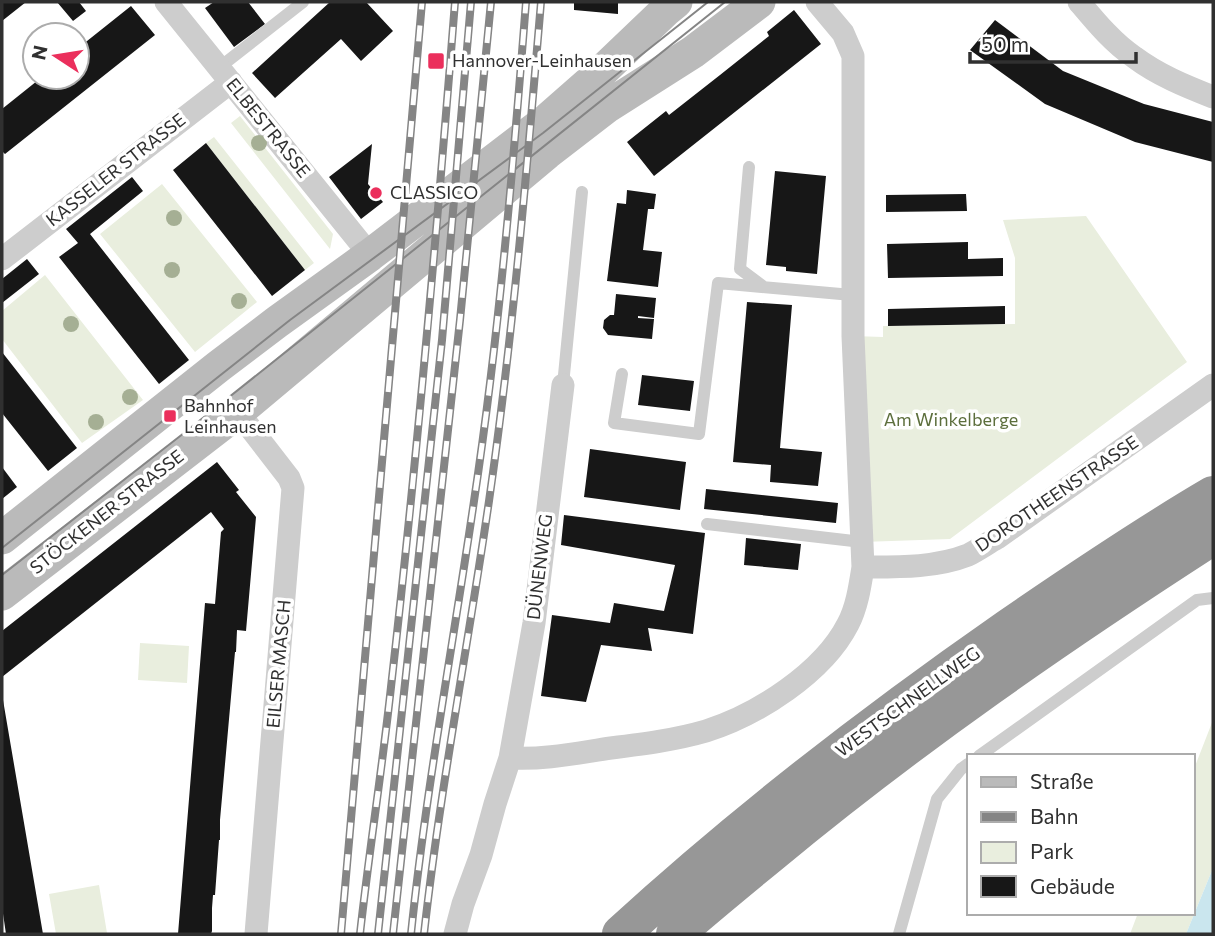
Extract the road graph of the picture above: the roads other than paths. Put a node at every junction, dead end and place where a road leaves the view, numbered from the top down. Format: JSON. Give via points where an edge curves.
{"nodes":[{"id":1,"x":166,"y":2,"type":"edge"},
{"id":2,"x":303,"y":2,"type":"edge"},
{"id":3,"x":759,"y":2,"type":"edge"},
{"id":4,"x":817,"y":2,"type":"edge"},
{"id":5,"x":1079,"y":2,"type":"edge"},
{"id":6,"x":667,"y":5,"type":"edge"},
{"id":7,"x":225,"y":75,"type":"junction"},
{"id":8,"x":1213,"y":97,"type":"edge"},
{"id":9,"x":748,"y":167,"type":"dead end"},
{"id":10,"x":582,"y":192,"type":"dead end"},
{"id":11,"x":370,"y":255,"type":"junction"},
{"id":12,"x":2,"y":259,"type":"edge"},
{"id":13,"x":765,"y":287,"type":"junction"},
{"id":14,"x":852,"y":295,"type":"junction"},
{"id":15,"x":622,"y":374,"type":"dead end"},
{"id":16,"x":563,"y":385,"type":"joint"},
{"id":17,"x":1213,"y":385,"type":"edge"},
{"id":18,"x":238,"y":412,"type":"junction"},
{"id":19,"x":1213,"y":495,"type":"edge"},
{"id":20,"x":706,"y":524,"type":"dead end"},
{"id":21,"x":1213,"y":536,"type":"edge"},
{"id":22,"x":2,"y":538,"type":"edge"},
{"id":23,"x":862,"y":542,"type":"junction"},
{"id":24,"x":863,"y":567,"type":"junction"},
{"id":25,"x":2,"y":594,"type":"edge"},
{"id":26,"x":1213,"y":598,"type":"edge"},
{"id":27,"x":982,"y":754,"type":"edge"},
{"id":28,"x":510,"y":758,"type":"junction"},
{"id":29,"x":967,"y":765,"type":"edge"},
{"id":30,"x":256,"y":934,"type":"edge"},
{"id":31,"x":456,"y":934,"type":"edge"},
{"id":32,"x":621,"y":934,"type":"edge"},
{"id":33,"x":675,"y":934,"type":"edge"},
{"id":34,"x":899,"y":934,"type":"edge"}],
"edges":[{"from":1,"to":7,"type":"street","name":"ELBESTRASSE"},
{"from":2,"to":7,"type":"lane"},
{"from":3,"to":18,"type":"street","name":"STÖCKENER STRASSE","via":[[547,153]]},
{"from":4,"to":14,"type":"street","via":[[843,33],[853,56]]},
{"from":5,"to":8,"type":"street","via":[[1132,56],[1174,82]]},
{"from":6,"to":11,"type":"street","via":[[548,119]]},
{"from":7,"to":11,"type":"street","name":"ELBESTRASSE"},
{"from":7,"to":12,"type":"street","name":"KASSELER STRASSE"},
{"from":9,"to":13,"type":"lane","via":[[740,269]]},
{"from":10,"to":16,"type":"lane","name":"DÜNENWEG"},
{"from":11,"to":22,"type":"street","via":[[219,366]]},
{"from":13,"to":14,"type":"lane"},
{"from":13,"to":15,"type":"lane","via":[[718,283],[699,434],[614,423]]},
{"from":14,"to":23,"type":"street"},
{"from":16,"to":28,"type":"street","name":"DÜNENWEG","via":[[534,623]]},
{"from":17,"to":24,"type":"street","name":"DOROTHEENSTRASSE","via":[[968,555],[935,564]]},
{"from":18,"to":25,"type":"street","name":"STÖCKENER STRASSE"},
{"from":18,"to":30,"type":"street","name":"EILSER MASCH","via":[[293,488]]},
{"from":19,"to":32,"type":"highway","name":"WESTSCHNELLWEG","via":[[931,683],[805,778]]},
{"from":20,"to":23,"type":"lane"},
{"from":21,"to":33,"type":"highway","name":"WESTSCHNELLWEG","via":[[961,706],[830,805]]},
{"from":23,"to":24,"type":"street"},
{"from":24,"to":28,"type":"street","via":[[848,624],[825,657],[800,681],[744,716],[666,740],[535,760]]},
{"from":26,"to":27,"type":"lane","via":[[1197,600]]},
{"from":28,"to":31,"type":"street","name":"DÜNENWEG"},
{"from":29,"to":34,"type":"lane","via":[[937,799]]}]}
